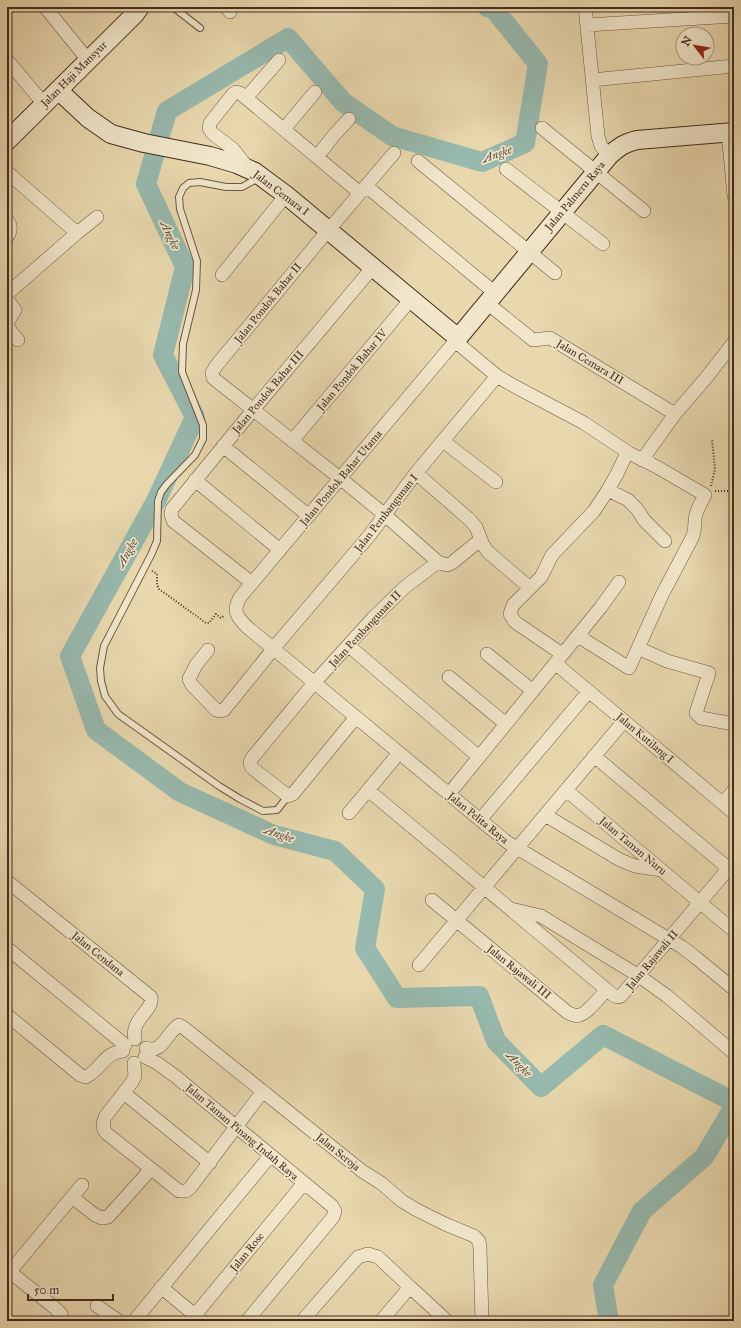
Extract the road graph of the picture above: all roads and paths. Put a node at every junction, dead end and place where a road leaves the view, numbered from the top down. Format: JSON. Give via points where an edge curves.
{"nodes":[{"id":1,"x":45,"y":7,"type":"edge"},
{"id":2,"x":140,"y":7,"type":"edge"},
{"id":3,"x":173,"y":7,"type":"edge"},
{"id":4,"x":585,"y":7,"type":"edge"},
{"id":5,"x":702,"y":12,"type":"edge"},
{"id":6,"x":734,"y":16,"type":"edge"},
{"id":7,"x":587,"y":25,"type":"junction"},
{"id":8,"x":200,"y":28,"type":"dead end"},
{"id":9,"x":7,"y":60,"type":"edge"},
{"id":10,"x":88,"y":60,"type":"junction"},
{"id":11,"x":279,"y":60,"type":"dead end"},
{"id":12,"x":734,"y":66,"type":"edge"},
{"id":13,"x":592,"y":80,"type":"junction"},
{"id":14,"x":58,"y":90,"type":"junction"},
{"id":15,"x":315,"y":92,"type":"dead end"},
{"id":16,"x":246,"y":98,"type":"junction"},
{"id":17,"x":44,"y":104,"type":"junction"},
{"id":18,"x":349,"y":119,"type":"dead end"},
{"id":19,"x":542,"y":128,"type":"dead end"},
{"id":20,"x":284,"y":129,"type":"junction"},
{"id":21,"x":731,"y":132,"type":"edge"},
{"id":22,"x":7,"y":141,"type":"edge"},
{"id":23,"x":394,"y":153,"type":"dead end"},
{"id":24,"x":609,"y":156,"type":"junction"},
{"id":25,"x":317,"y":157,"type":"junction"},
{"id":26,"x":418,"y":161,"type":"dead end"},
{"id":27,"x":506,"y":169,"type":"dead end"},
{"id":28,"x":7,"y":172,"type":"edge"},
{"id":29,"x":255,"y":172,"type":"junction"},
{"id":30,"x":596,"y":172,"type":"junction"},
{"id":31,"x":363,"y":189,"type":"junction"},
{"id":32,"x":286,"y":196,"type":"junction"},
{"id":33,"x":734,"y":196,"type":"edge"},
{"id":34,"x":562,"y":212,"type":"junction"},
{"id":35,"x":644,"y":212,"type":"dead end"},
{"id":36,"x":97,"y":217,"type":"dead end"},
{"id":37,"x":7,"y":220,"type":"edge"},
{"id":38,"x":328,"y":230,"type":"junction"},
{"id":39,"x":77,"y":232,"type":"junction"},
{"id":40,"x":7,"y":237,"type":"edge"},
{"id":41,"x":603,"y":244,"type":"dead end"},
{"id":42,"x":529,"y":252,"type":"junction"},
{"id":43,"x":373,"y":267,"type":"junction"},
{"id":44,"x":222,"y":274,"type":"dead end"},
{"id":45,"x":555,"y":274,"type":"dead end"},
{"id":46,"x":7,"y":294,"type":"edge"},
{"id":47,"x":491,"y":298,"type":"junction"},
{"id":48,"x":7,"y":299,"type":"edge"},
{"id":49,"x":411,"y":299,"type":"junction"},
{"id":50,"x":7,"y":323,"type":"edge"},
{"id":51,"x":7,"y":327,"type":"edge"},
{"id":52,"x":18,"y":340,"type":"dead end"},
{"id":53,"x":457,"y":340,"type":"junction"},
{"id":54,"x":734,"y":342,"type":"edge"},
{"id":55,"x":497,"y":376,"type":"junction"},
{"id":56,"x":253,"y":410,"type":"junction"},
{"id":57,"x":675,"y":414,"type":"junction"},
{"id":58,"x":712,"y":440,"type":"dead end"},
{"id":59,"x":292,"y":441,"type":"junction"},
{"id":60,"x":443,"y":441,"type":"junction"},
{"id":61,"x":223,"y":446,"type":"junction"},
{"id":62,"x":629,"y":453,"type":"junction"},
{"id":63,"x":642,"y":460,"type":"junction"},
{"id":64,"x":416,"y":473,"type":"junction"},
{"id":65,"x":341,"y":479,"type":"junction"},
{"id":66,"x":195,"y":480,"type":"junction"},
{"id":67,"x":496,"y":482,"type":"dead end"},
{"id":68,"x":608,"y":490,"type":"junction"},
{"id":69,"x":734,"y":491,"type":"edge"},
{"id":70,"x":385,"y":515,"type":"junction"},
{"id":71,"x":309,"y":516,"type":"junction"},
{"id":72,"x":480,"y":540,"type":"junction"},
{"id":73,"x":665,"y":541,"type":"dead end"},
{"id":74,"x":280,"y":550,"type":"junction"},
{"id":75,"x":438,"y":562,"type":"junction"},
{"id":76,"x":145,"y":567,"type":"junction"},
{"id":77,"x":619,"y":582,"type":"dead end"},
{"id":78,"x":252,"y":583,"type":"junction"},
{"id":79,"x":530,"y":588,"type":"junction"},
{"id":80,"x":237,"y":603,"type":"junction"},
{"id":81,"x":578,"y":636,"type":"junction"},
{"id":82,"x":349,"y":646,"type":"junction"},
{"id":83,"x":638,"y":648,"type":"junction"},
{"id":84,"x":273,"y":649,"type":"junction"},
{"id":85,"x":208,"y":650,"type":"dead end"},
{"id":86,"x":488,"y":654,"type":"dead end"},
{"id":87,"x":559,"y":659,"type":"junction"},
{"id":88,"x":449,"y":677,"type":"dead end"},
{"id":89,"x":314,"y":683,"type":"junction"},
{"id":90,"x":533,"y":691,"type":"junction"},
{"id":91,"x":589,"y":691,"type":"junction"},
{"id":92,"x":356,"y":717,"type":"junction"},
{"id":93,"x":624,"y":721,"type":"junction"},
{"id":94,"x":506,"y":724,"type":"junction"},
{"id":95,"x":734,"y":724,"type":"edge"},
{"id":96,"x":399,"y":753,"type":"junction"},
{"id":97,"x":594,"y":756,"type":"junction"},
{"id":98,"x":479,"y":757,"type":"junction"},
{"id":99,"x":368,"y":790,"type":"junction"},
{"id":100,"x":566,"y":790,"type":"junction"},
{"id":101,"x":734,"y":790,"type":"edge"},
{"id":102,"x":448,"y":794,"type":"junction"},
{"id":103,"x":288,"y":796,"type":"junction"},
{"id":104,"x":723,"y":803,"type":"junction"},
{"id":105,"x":350,"y":813,"type":"dead end"},
{"id":106,"x":734,"y":813,"type":"edge"},
{"id":107,"x":545,"y":815,"type":"junction"},
{"id":108,"x":480,"y":820,"type":"junction"},
{"id":109,"x":630,"y":844,"type":"junction"},
{"id":110,"x":517,"y":849,"type":"junction"},
{"id":111,"x":620,"y":860,"type":"junction"},
{"id":112,"x":732,"y":868,"type":"edge"},
{"id":113,"x":662,"y":870,"type":"junction"},
{"id":114,"x":7,"y":881,"type":"edge"},
{"id":115,"x":484,"y":888,"type":"junction"},
{"id":116,"x":432,"y":900,"type":"dead end"},
{"id":117,"x":700,"y":902,"type":"junction"},
{"id":118,"x":508,"y":908,"type":"junction"},
{"id":119,"x":456,"y":921,"type":"junction"},
{"id":120,"x":734,"y":931,"type":"edge"},
{"id":121,"x":669,"y":940,"type":"junction"},
{"id":122,"x":7,"y":948,"type":"edge"},
{"id":123,"x":419,"y":965,"type":"dead end"},
{"id":124,"x":639,"y":976,"type":"junction"},
{"id":125,"x":734,"y":989,"type":"edge"},
{"id":126,"x":607,"y":990,"type":"junction"},
{"id":127,"x":9,"y":1021,"type":"edge"},
{"id":128,"x":128,"y":1045,"type":"junction"},
{"id":129,"x":734,"y":1053,"type":"edge"},
{"id":130,"x":142,"y":1056,"type":"junction"},
{"id":131,"x":263,"y":1092,"type":"junction"},
{"id":132,"x":124,"y":1093,"type":"junction"},
{"id":133,"x":236,"y":1127,"type":"junction"},
{"id":134,"x":270,"y":1156,"type":"junction"},
{"id":135,"x":210,"y":1162,"type":"junction"},
{"id":136,"x":151,"y":1169,"type":"junction"},
{"id":137,"x":304,"y":1183,"type":"junction"},
{"id":138,"x":82,"y":1185,"type":"dead end"},
{"id":139,"x":72,"y":1197,"type":"junction"},
{"id":140,"x":8,"y":1274,"type":"edge"},
{"id":141,"x":161,"y":1287,"type":"junction"},
{"id":142,"x":410,"y":1287,"type":"junction"},
{"id":143,"x":97,"y":1306,"type":"dead end"},
{"id":144,"x":196,"y":1319,"type":"edge"},
{"id":145,"x":63,"y":1321,"type":"edge"},
{"id":146,"x":119,"y":1321,"type":"edge"},
{"id":147,"x":134,"y":1321,"type":"edge"},
{"id":148,"x":247,"y":1321,"type":"edge"},
{"id":149,"x":302,"y":1321,"type":"edge"},
{"id":150,"x":381,"y":1321,"type":"edge"},
{"id":151,"x":447,"y":1321,"type":"edge"},
{"id":152,"x":482,"y":1321,"type":"edge"}],
"edges":[{"from":1,"to":10,"type":"street"},
{"from":2,"to":10,"type":"street","name":"Jalan Haji Mansyur"},
{"from":3,"to":8,"type":"lane"},
{"from":4,"to":7,"type":"street"},
{"from":5,"to":6,"type":"street"},
{"from":5,"to":7,"type":"street"},
{"from":7,"to":13,"type":"street"},
{"from":9,"to":17,"type":"street"},
{"from":10,"to":14,"type":"street","name":"Jalan Haji Mansyur"},
{"from":11,"to":16,"type":"street"},
{"from":12,"to":13,"type":"street"},
{"from":13,"to":24,"type":"street","via":[[598,136]]},
{"from":14,"to":17,"type":"street","name":"Jalan Haji Mansyur"},
{"from":14,"to":29,"type":"street","name":"Jalan Cemara I","via":[[88,118],[116,136],[225,160]]},
{"from":15,"to":20,"type":"street"},
{"from":16,"to":20,"type":"street","name":"Jalan Cemara III"},
{"from":16,"to":29,"type":"street","via":[[236,92],[232,94],[209,128]]},
{"from":17,"to":22,"type":"street","name":"Jalan Haji Mansyur"},
{"from":18,"to":25,"type":"street"},
{"from":19,"to":30,"type":"street"},
{"from":20,"to":25,"type":"street","name":"Jalan Cemara III"},
{"from":21,"to":24,"type":"street","name":"Jalan Palmeru Raya","via":[[637,140],[618,147]]},
{"from":21,"to":33,"type":"street"},
{"from":23,"to":31,"type":"street","name":"Jalan Pondok Bahar II"},
{"from":24,"to":30,"type":"street","name":"Jalan Palmeru Raya"},
{"from":25,"to":31,"type":"street","name":"Jalan Cemara III"},
{"from":26,"to":42,"type":"street"},
{"from":27,"to":34,"type":"street"},
{"from":28,"to":39,"type":"street"},
{"from":29,"to":32,"type":"street","name":"Jalan Cemara I"},
{"from":29,"to":76,"type":"lane","via":[[242,187],[189,183],[179,196],[180,209],[197,261],[196,290],[183,344],[182,372],[203,425],[203,439],[195,455],[161,492],[158,501],[156,541]]},
{"from":30,"to":34,"type":"street","name":"Jalan Palmeru Raya"},
{"from":30,"to":35,"type":"street"},
{"from":31,"to":38,"type":"street","name":"Jalan Pondok Bahar II"},
{"from":31,"to":47,"type":"street","name":"Jalan Cemara III"},
{"from":32,"to":38,"type":"street","name":"Jalan Cemara I"},
{"from":32,"to":44,"type":"street"},
{"from":34,"to":41,"type":"street"},
{"from":34,"to":42,"type":"street","name":"Jalan Palmeru Raya"},
{"from":36,"to":39,"type":"street"},
{"from":37,"to":40,"type":"street","via":[[11,231]]},
{"from":38,"to":43,"type":"street","name":"Jalan Cemara I"},
{"from":38,"to":56,"type":"street","name":"Jalan Pondok Bahar II","via":[[212,373],[213,378]]},
{"from":39,"to":46,"type":"street"},
{"from":42,"to":45,"type":"street"},
{"from":42,"to":47,"type":"street","name":"Jalan Palmeru Raya"},
{"from":43,"to":49,"type":"street","name":"Jalan Cemara I"},
{"from":43,"to":56,"type":"street","name":"Jalan Pondok Bahar III"},
{"from":47,"to":53,"type":"street","name":"Jalan Palmeru Raya"},
{"from":47,"to":57,"type":"street","name":"Jalan Cemara III","via":[[533,340],[550,338]]},
{"from":48,"to":50,"type":"street","via":[[15,310]]},
{"from":49,"to":53,"type":"street","name":"Jalan Cemara I"},
{"from":49,"to":59,"type":"street","name":"Jalan Pondok Bahar IV"},
{"from":51,"to":52,"type":"street"},
{"from":53,"to":55,"type":"street","name":"Jalan Cemara I"},
{"from":53,"to":65,"type":"street","name":"Jalan Pondok Bahar Utama"},
{"from":54,"to":57,"type":"street"},
{"from":55,"to":60,"type":"street","name":"Jalan Pembangunan I"},
{"from":55,"to":62,"type":"street","name":"Jalan Cemara I","via":[[584,423]]},
{"from":56,"to":59,"type":"street"},
{"from":56,"to":61,"type":"street","name":"Jalan Pondok Bahar III"},
{"from":57,"to":63,"type":"street"},
{"from":58,"to":69,"type":"path","via":[[715,469],[710,491]]},
{"from":59,"to":65,"type":"street"},
{"from":60,"to":64,"type":"street","name":"Jalan Pembangunan I"},
{"from":60,"to":67,"type":"street"},
{"from":61,"to":66,"type":"street","name":"Jalan Pondok Bahar III"},
{"from":61,"to":71,"type":"street"},
{"from":62,"to":63,"type":"street","name":"Jalan Cemara I"},
{"from":62,"to":68,"type":"street","via":[[624,457]]},
{"from":63,"to":83,"type":"street","name":"Jalan Cemara I","via":[[705,495],[698,510],[692,538]]},
{"from":64,"to":70,"type":"street","name":"Jalan Pembangunan I"},
{"from":64,"to":72,"type":"street","via":[[470,520],[476,527]]},
{"from":65,"to":70,"type":"street"},
{"from":65,"to":71,"type":"street","name":"Jalan Pondok Bahar Utama"},
{"from":66,"to":74,"type":"street"},
{"from":66,"to":78,"type":"street","name":"Jalan Pondok Bahar III","via":[[172,509],[173,521]]},
{"from":68,"to":73,"type":"street","via":[[624,498],[637,509]]},
{"from":68,"to":79,"type":"street","via":[[594,511],[552,555],[541,577]]},
{"from":70,"to":75,"type":"street"},
{"from":70,"to":84,"type":"street","name":"Jalan Pembangunan I"},
{"from":71,"to":74,"type":"street","name":"Jalan Pondok Bahar Utama"},
{"from":72,"to":75,"type":"street","via":[[452,563],[447,565]]},
{"from":72,"to":79,"type":"street","via":[[493,557]]},
{"from":74,"to":78,"type":"street","name":"Jalan Pondok Bahar Utama"},
{"from":75,"to":82,"type":"street","name":"Jalan Pembangunan II","via":[[405,587]]},
{"from":76,"to":80,"type":"path","via":[[156,574],[159,590],[206,623],[216,614],[221,618]]},
{"from":76,"to":103,"type":"lane","via":[[104,646],[100,668],[105,696],[118,714],[240,799],[263,811],[277,810]]},
{"from":77,"to":81,"type":"street"},
{"from":78,"to":80,"type":"street","name":"Jalan Pondok Bahar Utama"},
{"from":79,"to":87,"type":"street","name":"Jalan Kutilang I","via":[[513,606],[511,617]]},
{"from":80,"to":84,"type":"street","name":"Jalan Pelita Raya","via":[[237,616]]},
{"from":81,"to":83,"type":"street","via":[[629,668]]},
{"from":81,"to":87,"type":"street"},
{"from":82,"to":89,"type":"street","name":"Jalan Pembangunan II"},
{"from":82,"to":98,"type":"street"},
{"from":83,"to":95,"type":"street","via":[[667,661],[709,673],[696,713],[701,718]]},
{"from":84,"to":85,"type":"street","name":"Jalan Pembangunan I","via":[[224,710],[220,711],[192,686],[189,679]]},
{"from":84,"to":89,"type":"street","name":"Jalan Pelita Raya"},
{"from":86,"to":90,"type":"street"},
{"from":87,"to":90,"type":"street"},
{"from":87,"to":91,"type":"street","name":"Jalan Kutilang I"},
{"from":88,"to":94,"type":"street"},
{"from":89,"to":92,"type":"street","name":"Jalan Pelita Raya"},
{"from":89,"to":103,"type":"street","name":"Jalan Pembangunan II","via":[[250,763],[252,768]]},
{"from":90,"to":94,"type":"street"},
{"from":91,"to":93,"type":"street","name":"Jalan Kutilang I"},
{"from":91,"to":108,"type":"street"},
{"from":92,"to":96,"type":"street","name":"Jalan Pelita Raya"},
{"from":92,"to":103,"type":"street","via":[[293,794]]},
{"from":93,"to":97,"type":"street"},
{"from":93,"to":104,"type":"street","name":"Jalan Kutilang I"},
{"from":94,"to":98,"type":"street"},
{"from":96,"to":99,"type":"street"},
{"from":96,"to":102,"type":"street","name":"Jalan Pelita Raya"},
{"from":97,"to":100,"type":"street"},
{"from":97,"to":112,"type":"street"},
{"from":98,"to":102,"type":"street"},
{"from":99,"to":105,"type":"street"},
{"from":99,"to":115,"type":"street","name":"Jalan Rajawali II"},
{"from":100,"to":107,"type":"street"},
{"from":100,"to":109,"type":"street","name":"Jalan Taman Nuru"},
{"from":101,"to":104,"type":"street"},
{"from":102,"to":108,"type":"street","name":"Jalan Pelita Raya"},
{"from":104,"to":106,"type":"street","name":"Jalan Kutilang I"},
{"from":107,"to":110,"type":"street"},
{"from":107,"to":111,"type":"street"},
{"from":108,"to":110,"type":"street","name":"Jalan Pelita Raya"},
{"from":109,"to":111,"type":"street"},
{"from":109,"to":113,"type":"street","name":"Jalan Taman Nuru"},
{"from":110,"to":115,"type":"street"},
{"from":110,"to":121,"type":"street","name":"Jalan Pelita Raya"},
{"from":111,"to":113,"type":"street","via":[[635,866]]},
{"from":112,"to":117,"type":"street","name":"Jalan Rajawali II"},
{"from":113,"to":117,"type":"street","name":"Jalan Taman Nuru"},
{"from":114,"to":128,"type":"street","name":"Jalan Cendana","via":[[151,997],[151,1003],[135,1026]]},
{"from":115,"to":118,"type":"street","name":"Jalan Rajawali II"},
{"from":115,"to":119,"type":"street"},
{"from":116,"to":119,"type":"street","name":"Jalan Rajawali III"},
{"from":117,"to":120,"type":"street","name":"Jalan Taman Nuru"},
{"from":117,"to":121,"type":"street","name":"Jalan Rajawali II"},
{"from":118,"to":124,"type":"street","via":[[541,916]]},
{"from":118,"to":126,"type":"street","name":"Jalan Rajawali II"},
{"from":119,"to":123,"type":"street"},
{"from":119,"to":126,"type":"street","name":"Jalan Rajawali III","via":[[574,1016],[580,1016]]},
{"from":121,"to":124,"type":"street","name":"Jalan Rajawali II"},
{"from":121,"to":125,"type":"street","name":"Jalan Pelita Raya","via":[[696,957]]},
{"from":122,"to":128,"type":"street"},
{"from":124,"to":126,"type":"street","name":"Jalan Rajawali II","via":[[619,997]]},
{"from":124,"to":129,"type":"street","via":[[667,996]]},
{"from":127,"to":128,"type":"street","via":[[86,1077],[109,1055]]},
{"from":128,"to":130,"type":"street","via":[[126,1059]]},
{"from":128,"to":130,"type":"street","via":[[140,1040],[144,1043]]},
{"from":130,"to":131,"type":"street","name":"Jalan Seroja","via":[[160,1046],[179,1025]]},
{"from":130,"to":132,"type":"street","via":[[135,1076]]},
{"from":130,"to":133,"type":"street","name":"Jalan Taman Pinang Indah Raya","via":[[157,1062]]},
{"from":131,"to":133,"type":"street"},
{"from":131,"to":152,"type":"street","name":"Jalan Seroja","via":[[405,1203],[474,1236],[479,1241]]},
{"from":132,"to":135,"type":"street"},
{"from":132,"to":136,"type":"street","via":[[105,1117],[103,1130]]},
{"from":133,"to":134,"type":"street","name":"Jalan Taman Pinang Indah Raya"},
{"from":133,"to":135,"type":"street"},
{"from":134,"to":137,"type":"street","name":"Jalan Taman Pinang Indah Raya"},
{"from":134,"to":141,"type":"street"},
{"from":135,"to":136,"type":"street","via":[[190,1188],[182,1191],[175,1189]]},
{"from":136,"to":139,"type":"street","via":[[108,1217],[95,1215]]},
{"from":137,"to":144,"type":"street","name":"Jalan Rose"},
{"from":137,"to":148,"type":"street","name":"Jalan Taman Pinang Indah Raya","via":[[332,1206],[335,1211],[333,1217]]},
{"from":138,"to":139,"type":"street"},
{"from":139,"to":140,"type":"street"},
{"from":140,"to":145,"type":"street","via":[[55,1308]]},
{"from":141,"to":144,"type":"street"},
{"from":141,"to":147,"type":"street"},
{"from":142,"to":149,"type":"street","via":[[378,1257],[368,1254],[358,1257]]},
{"from":142,"to":150,"type":"street"},
{"from":142,"to":151,"type":"street"},
{"from":143,"to":146,"type":"street"}]}
